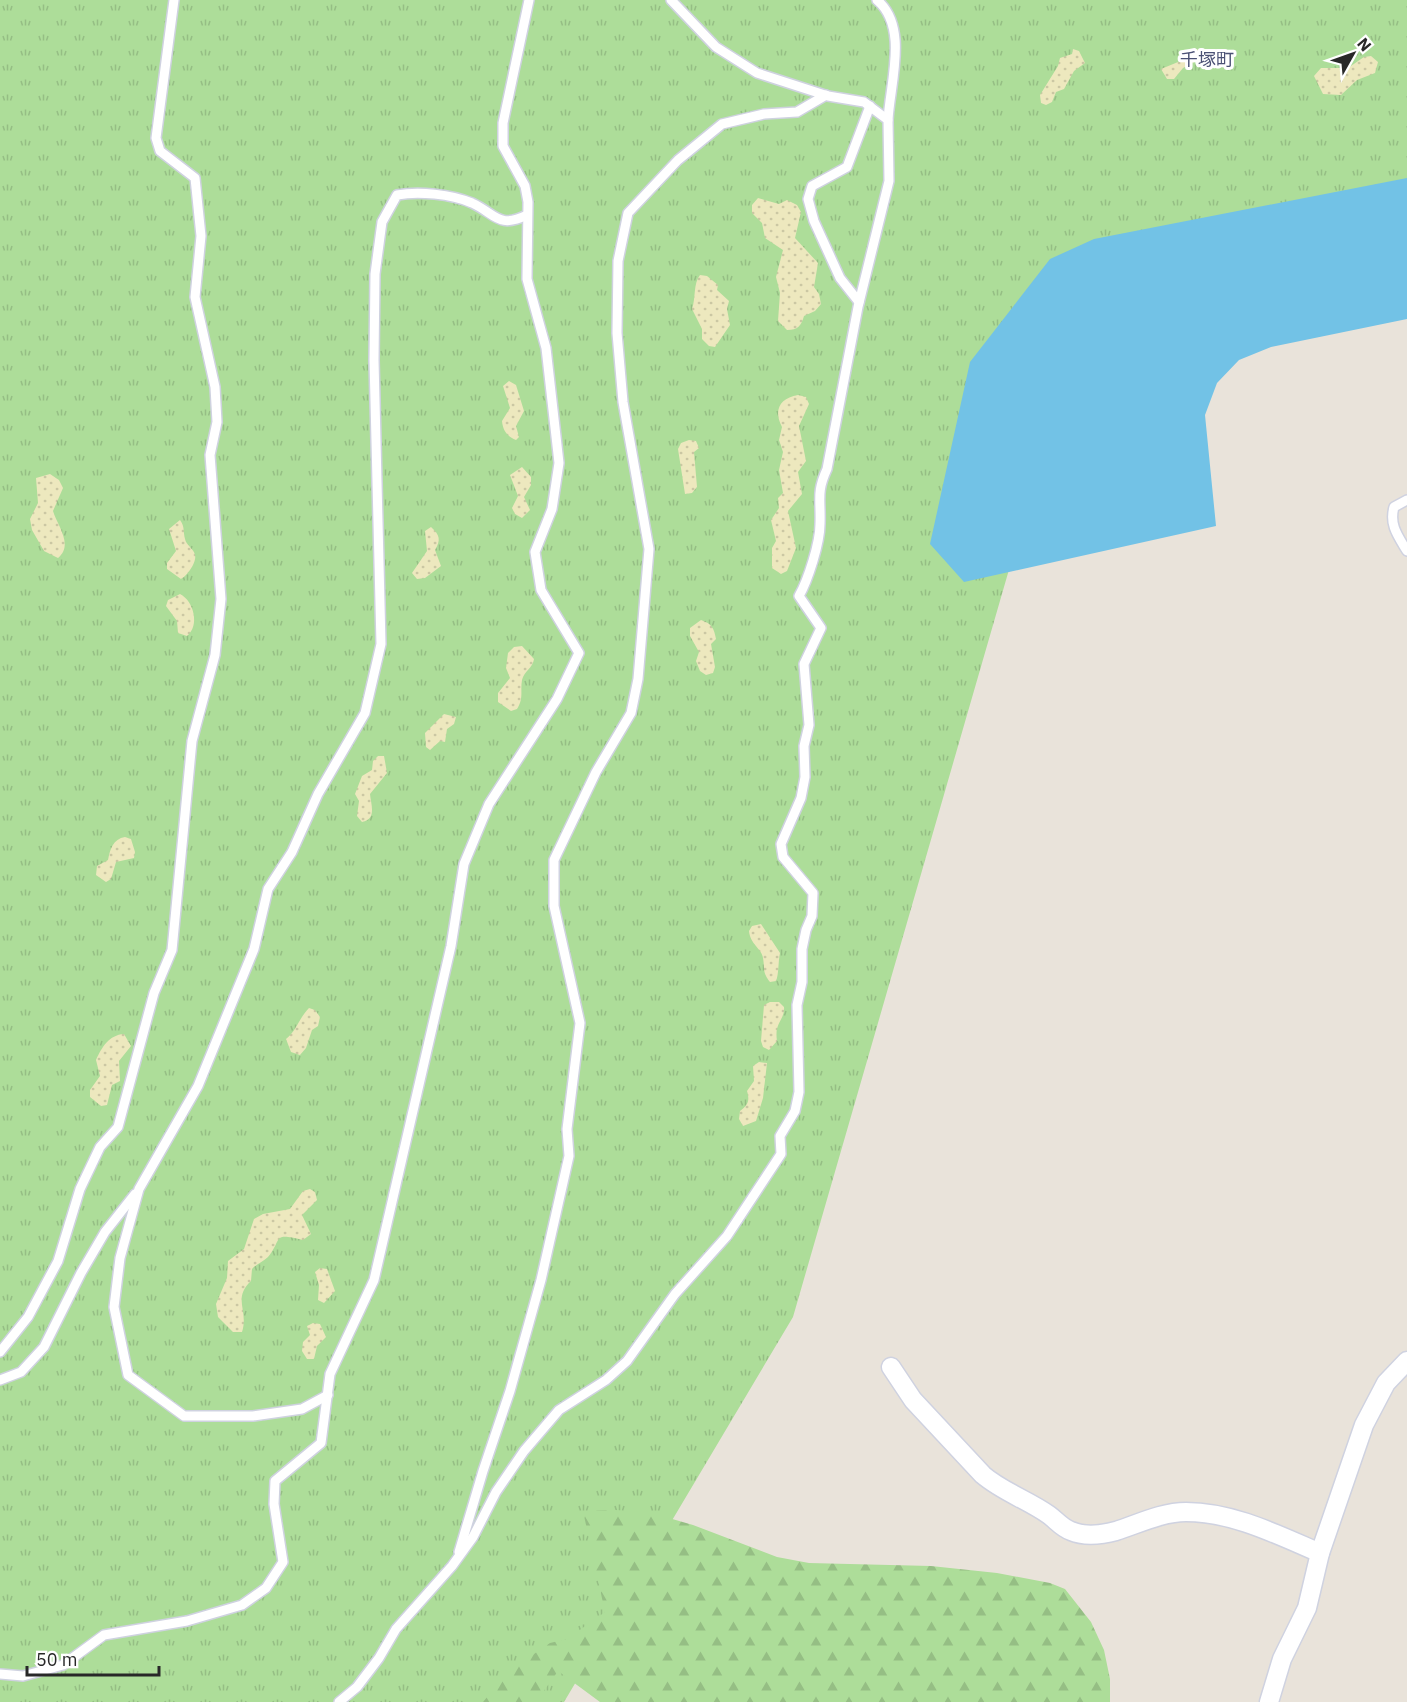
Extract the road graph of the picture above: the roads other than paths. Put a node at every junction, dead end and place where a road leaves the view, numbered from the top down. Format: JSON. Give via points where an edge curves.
{"nodes":[{"id":1,"x":174,"y":0,"type":"edge"},
{"id":2,"x":529,"y":0,"type":"edge"},
{"id":3,"x":671,"y":0,"type":"edge"},
{"id":4,"x":877,"y":0,"type":"edge"},
{"id":5,"x":826,"y":95,"type":"junction"},
{"id":6,"x":870,"y":106,"type":"junction"},
{"id":7,"x":888,"y":120,"type":"junction"},
{"id":8,"x":527,"y":214,"type":"junction"},
{"id":9,"x":859,"y":302,"type":"junction"},
{"id":10,"x":1404,"y":500,"type":"edge"},
{"id":11,"x":1407,"y":551,"type":"edge"},
{"id":12,"x":139,"y":1190,"type":"junction"},
{"id":13,"x":0,"y":1352,"type":"edge"},
{"id":14,"x":1407,"y":1361,"type":"edge"},
{"id":15,"x":891,"y":1366,"type":"dead end"},
{"id":16,"x":0,"y":1380,"type":"edge"},
{"id":17,"x":328,"y":1395,"type":"junction"},
{"id":18,"x":1320,"y":1553,"type":"junction"},
{"id":19,"x":458,"y":1557,"type":"junction"},
{"id":20,"x":0,"y":1674,"type":"edge"},
{"id":21,"x":339,"y":1702,"type":"edge"},
{"id":22,"x":1269,"y":1702,"type":"edge"}],
"edges":[{"from":1,"to":13,"type":"lane","via":[[156,138],[160,151],[195,178],[198,201],[201,236],[195,297],[215,387],[217,422],[210,455],[221,599],[215,655],[192,741],[172,950],[154,993],[118,1127],[100,1147],[80,1189],[58,1261],[28,1317]]},
{"from":2,"to":8,"type":"lane","via":[[503,134],[503,146],[525,186]]},
{"from":3,"to":5,"type":"lane","via":[[716,47],[757,73]]},
{"from":4,"to":7,"type":"lane","via":[[888,9],[896,48]]},
{"from":5,"to":6,"type":"lane"},
{"from":5,"to":19,"type":"lane","via":[[797,112],[764,114],[722,124],[678,160],[628,213],[618,261],[616,333],[623,402],[649,549],[638,679],[631,713],[596,772],[554,860],[554,906],[580,1023],[567,1129],[569,1156],[532,1313]]},
{"from":6,"to":7,"type":"lane"},
{"from":6,"to":9,"type":"lane","via":[[847,167],[812,186],[808,199],[840,278]]},
{"from":7,"to":9,"type":"lane","via":[[889,181]]},
{"from":8,"to":12,"type":"lane","via":[[514,221],[499,220],[471,202],[408,193],[397,195],[382,222],[375,274],[374,360],[381,644],[365,713],[318,794],[292,852],[268,889],[254,950],[198,1086]]},
{"from":8,"to":17,"type":"lane","via":[[526,279],[546,348],[559,463],[552,509],[535,552],[541,590],[579,653],[557,699],[489,804],[464,864],[451,946],[374,1280],[330,1374]]},
{"from":9,"to":19,"type":"lane","via":[[826,469],[818,488],[820,526],[809,578],[799,596],[821,628],[804,664],[809,724],[804,746],[805,777],[801,798],[781,844],[783,857],[813,893],[797,1005],[799,1092],[795,1111],[780,1136],[781,1154],[706,1263],[675,1294],[627,1361],[606,1380],[559,1410],[545,1426],[496,1492]]},
{"from":10,"to":11,"type":"lane","via":[[1394,507],[1391,518]]},
{"from":12,"to":16,"type":"lane","via":[[99,1242],[44,1347],[21,1372]]},
{"from":12,"to":17,"type":"lane","via":[[120,1258],[114,1307],[128,1375],[184,1416],[282,1412],[302,1409]]},
{"from":14,"to":18,"type":"street","via":[[1386,1383],[1364,1425]]},
{"from":15,"to":18,"type":"street","via":[[913,1400],[983,1475],[1071,1531],[1100,1535],[1164,1515],[1206,1513],[1268,1531]]},
{"from":17,"to":20,"type":"lane","via":[[321,1443],[275,1481],[274,1504],[283,1562],[266,1588],[242,1605],[187,1621],[104,1635],[63,1665],[23,1676]]},
{"from":18,"to":22,"type":"street","via":[[1307,1608],[1282,1659]]},
{"from":19,"to":21,"type":"lane","via":[[396,1629],[357,1687]]}]}
